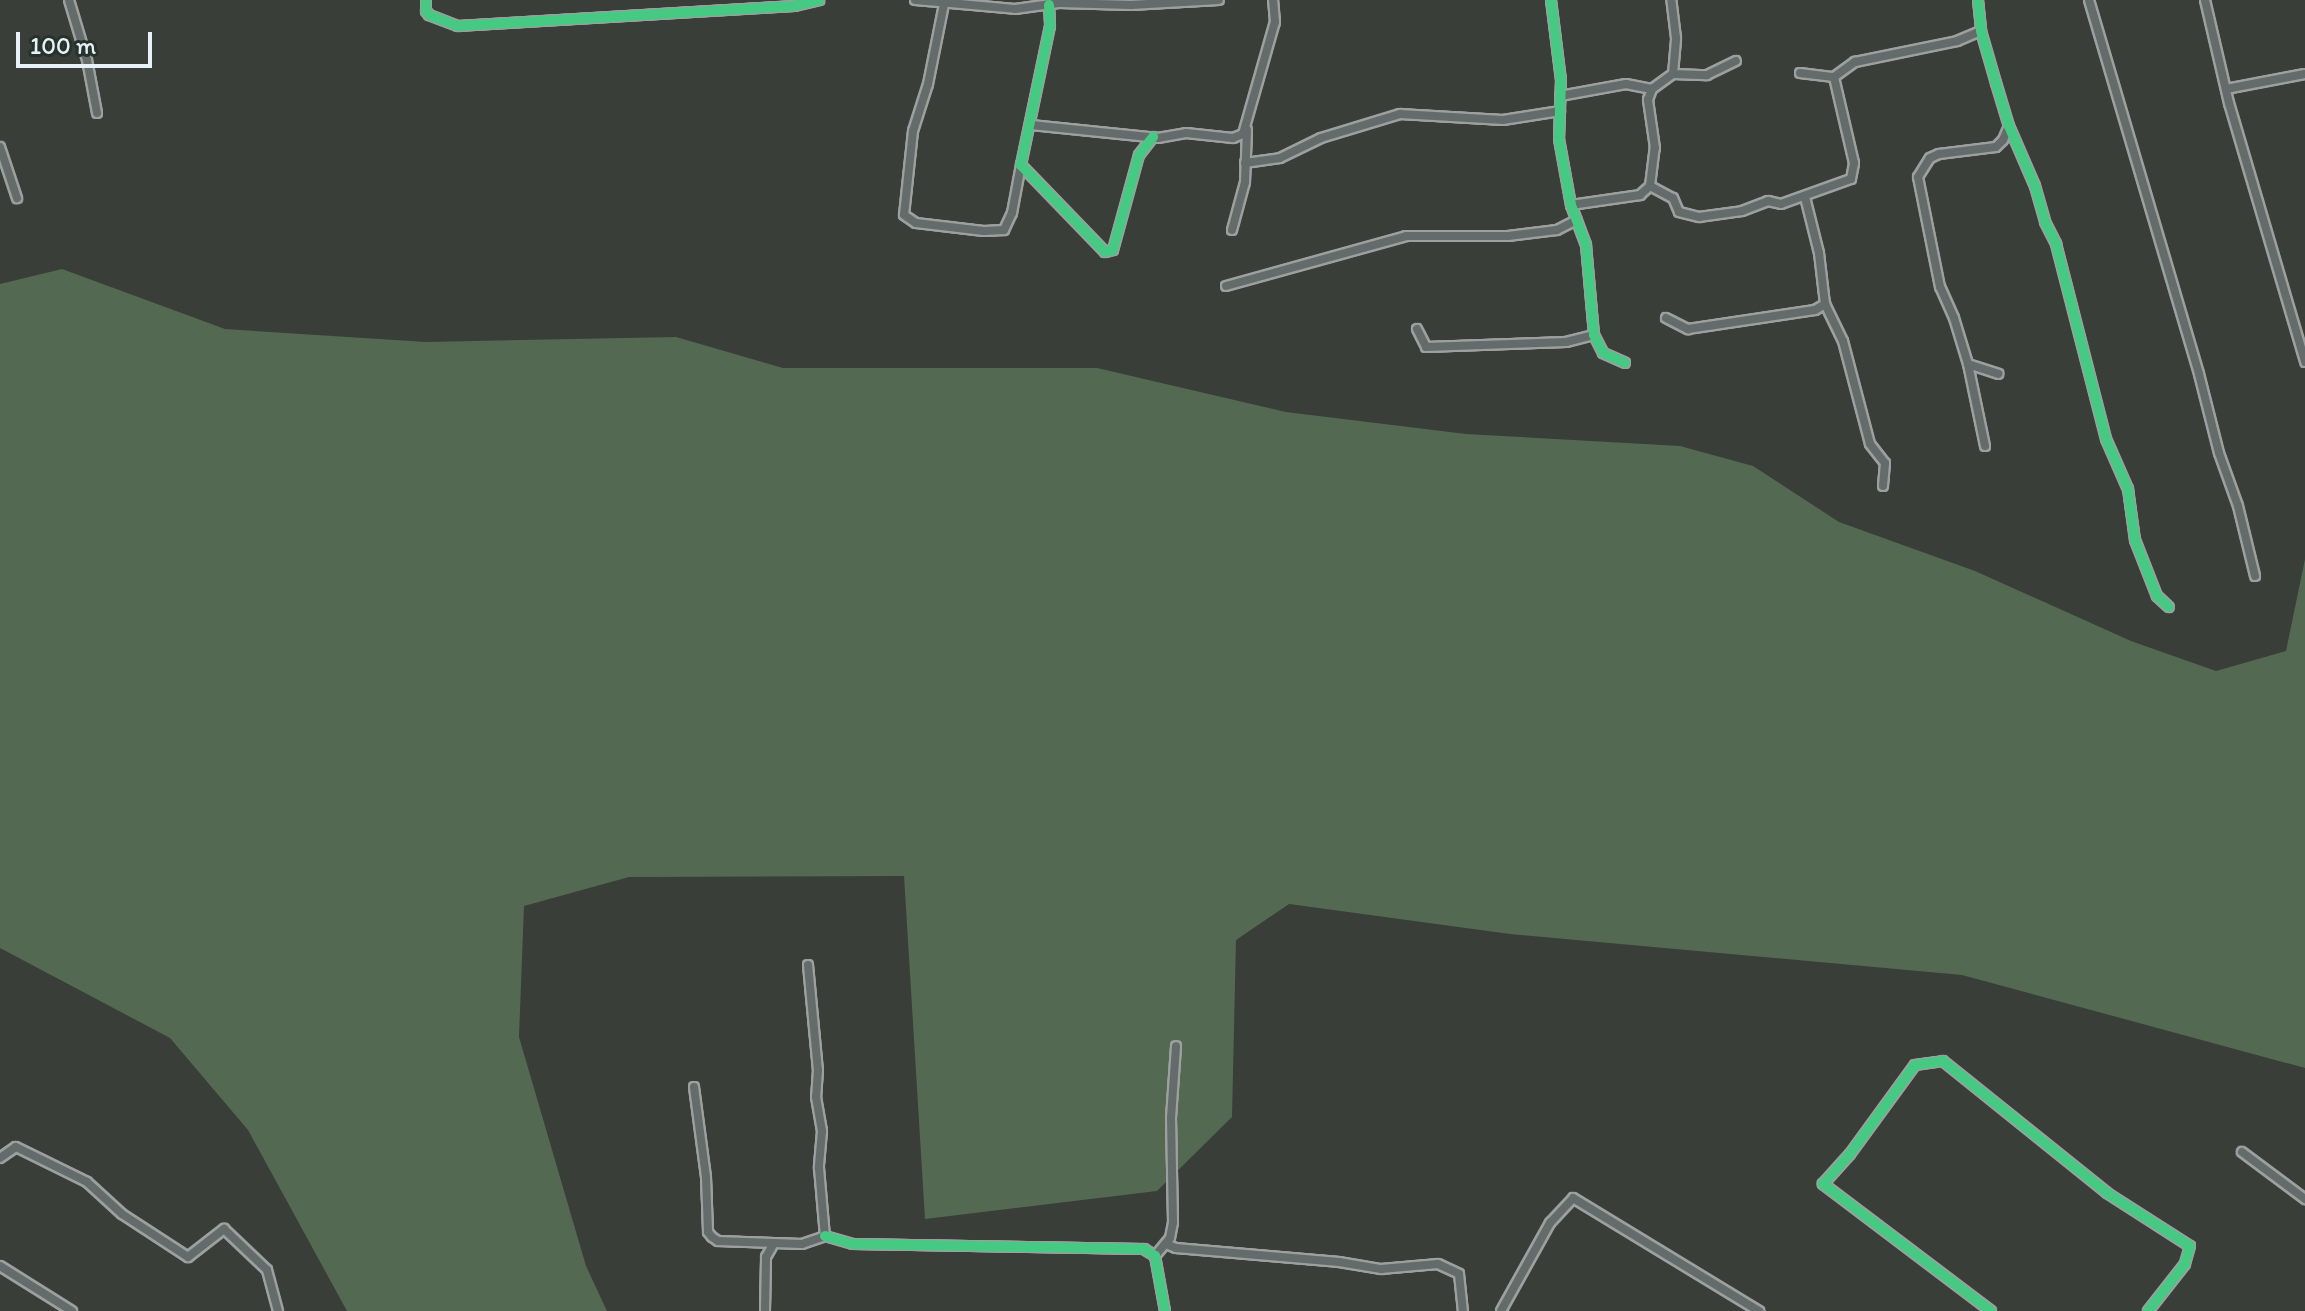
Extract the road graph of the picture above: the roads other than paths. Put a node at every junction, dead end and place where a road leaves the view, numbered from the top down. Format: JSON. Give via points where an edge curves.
{"nodes":[{"id":1,"x":69,"y":0,"type":"edge"},
{"id":2,"x":426,"y":0,"type":"edge"},
{"id":3,"x":819,"y":0,"type":"edge"},
{"id":4,"x":915,"y":0,"type":"edge"},
{"id":5,"x":1219,"y":0,"type":"edge"},
{"id":6,"x":1273,"y":0,"type":"edge"},
{"id":7,"x":1551,"y":0,"type":"edge"},
{"id":8,"x":1671,"y":0,"type":"edge"},
{"id":9,"x":1978,"y":0,"type":"edge"},
{"id":10,"x":2089,"y":0,"type":"edge"},
{"id":11,"x":2205,"y":0,"type":"edge"},
{"id":12,"x":1134,"y":2,"type":"edge"},
{"id":13,"x":1154,"y":2,"type":"edge"},
{"id":14,"x":944,"y":4,"type":"junction"},
{"id":15,"x":1049,"y":5,"type":"junction"},
{"id":16,"x":1981,"y":31,"type":"junction"},
{"id":17,"x":1736,"y":61,"type":"dead end"},
{"id":18,"x":1800,"y":73,"type":"dead end"},
{"id":19,"x":1673,"y":74,"type":"junction"},
{"id":20,"x":2305,"y":74,"type":"edge"},
{"id":21,"x":1834,"y":77,"type":"junction"},
{"id":22,"x":1652,"y":89,"type":"junction"},
{"id":23,"x":2226,"y":89,"type":"junction"},
{"id":24,"x":1560,"y":96,"type":"junction"},
{"id":25,"x":1560,"y":111,"type":"junction"},
{"id":26,"x":97,"y":113,"type":"dead end"},
{"id":27,"x":1031,"y":125,"type":"junction"},
{"id":28,"x":2009,"y":126,"type":"junction"},
{"id":29,"x":1247,"y":130,"type":"junction"},
{"id":30,"x":1153,"y":137,"type":"junction"},
{"id":31,"x":0,"y":147,"type":"edge"},
{"id":32,"x":1245,"y":163,"type":"junction"},
{"id":33,"x":1021,"y":165,"type":"junction"},
{"id":34,"x":1650,"y":186,"type":"junction"},
{"id":35,"x":1805,"y":197,"type":"junction"},
{"id":36,"x":17,"y":198,"type":"dead end"},
{"id":37,"x":1571,"y":205,"type":"junction"},
{"id":38,"x":1577,"y":220,"type":"junction"},
{"id":39,"x":1232,"y":230,"type":"dead end"},
{"id":40,"x":1226,"y":286,"type":"dead end"},
{"id":41,"x":1825,"y":304,"type":"junction"},
{"id":42,"x":1666,"y":318,"type":"dead end"},
{"id":43,"x":1417,"y":329,"type":"dead end"},
{"id":44,"x":1594,"y":335,"type":"junction"},
{"id":45,"x":2305,"y":362,"type":"edge"},
{"id":46,"x":1625,"y":363,"type":"dead end"},
{"id":47,"x":1968,"y":364,"type":"junction"},
{"id":48,"x":1998,"y":374,"type":"dead end"},
{"id":49,"x":1985,"y":446,"type":"dead end"},
{"id":50,"x":1883,"y":486,"type":"dead end"},
{"id":51,"x":2255,"y":576,"type":"dead end"},
{"id":52,"x":2169,"y":607,"type":"dead end"},
{"id":53,"x":808,"y":965,"type":"dead end"},
{"id":54,"x":1176,"y":1046,"type":"dead end"},
{"id":55,"x":694,"y":1087,"type":"dead end"},
{"id":56,"x":2242,"y":1152,"type":"dead end"},
{"id":57,"x":0,"y":1158,"type":"edge"},
{"id":58,"x":2305,"y":1199,"type":"edge"},
{"id":59,"x":825,"y":1236,"type":"junction"},
{"id":60,"x":774,"y":1243,"type":"junction"},
{"id":61,"x":1166,"y":1244,"type":"junction"},
{"id":62,"x":1155,"y":1256,"type":"junction"},
{"id":63,"x":0,"y":1266,"type":"edge"},
{"id":64,"x":72,"y":1311,"type":"edge"},
{"id":65,"x":278,"y":1311,"type":"edge"},
{"id":66,"x":765,"y":1311,"type":"edge"},
{"id":67,"x":1165,"y":1311,"type":"edge"},
{"id":68,"x":1463,"y":1311,"type":"edge"},
{"id":69,"x":1501,"y":1311,"type":"edge"},
{"id":70,"x":1759,"y":1311,"type":"edge"},
{"id":71,"x":1990,"y":1311,"type":"edge"},
{"id":72,"x":2148,"y":1311,"type":"edge"}],
"edges":[{"from":1,"to":26,"type":"street"},
{"from":2,"to":3,"type":"street","via":[[429,15],[458,26],[794,6]]},
{"from":4,"to":14,"type":"street"},
{"from":5,"to":13,"type":"street"},
{"from":6,"to":29,"type":"street","via":[[1275,22]]},
{"from":7,"to":24,"type":"street"},
{"from":8,"to":19,"type":"street"},
{"from":9,"to":16,"type":"street"},
{"from":10,"to":51,"type":"street"},
{"from":11,"to":23,"type":"street"},
{"from":12,"to":13,"type":"street"},
{"from":12,"to":15,"type":"street"},
{"from":14,"to":15,"type":"street","via":[[1007,9]]},
{"from":14,"to":33,"type":"street","via":[[913,131],[904,215],[916,223],[1004,230]]},
{"from":15,"to":27,"type":"street","via":[[1050,26]]},
{"from":16,"to":21,"type":"street","via":[[1855,62]]},
{"from":16,"to":28,"type":"street"},
{"from":17,"to":19,"type":"street","via":[[1707,75]]},
{"from":18,"to":21,"type":"street"},
{"from":19,"to":22,"type":"street"},
{"from":20,"to":23,"type":"street"},
{"from":21,"to":35,"type":"street","via":[[1854,173],[1851,179]]},
{"from":22,"to":24,"type":"street","via":[[1626,84]]},
{"from":22,"to":34,"type":"street","via":[[1648,100],[1655,148]]},
{"from":23,"to":45,"type":"street"},
{"from":24,"to":25,"type":"street"},
{"from":25,"to":32,"type":"street","via":[[1503,120],[1400,114],[1309,142],[1280,158]]},
{"from":25,"to":37,"type":"street","via":[[1559,139]]},
{"from":27,"to":30,"type":"street"},
{"from":27,"to":33,"type":"street"},
{"from":28,"to":47,"type":"street","via":[[1996,147],[1939,154],[1918,177],[1940,287]]},
{"from":28,"to":52,"type":"street","via":[[2056,244],[2106,439],[2128,489],[2135,540],[2157,596]]},
{"from":29,"to":30,"type":"street","via":[[1233,138],[1186,133]]},
{"from":29,"to":32,"type":"street"},
{"from":30,"to":33,"type":"street","via":[[1139,155],[1113,250],[1105,252]]},
{"from":31,"to":36,"type":"street"},
{"from":32,"to":39,"type":"street"},
{"from":34,"to":35,"type":"street","via":[[1673,198],[1679,212],[1699,217]]},
{"from":34,"to":37,"type":"street","via":[[1640,195]]},
{"from":35,"to":41,"type":"street"},
{"from":37,"to":38,"type":"street"},
{"from":38,"to":40,"type":"street","via":[[1557,230],[1508,236],[1406,236]]},
{"from":38,"to":44,"type":"street","via":[[1586,245]]},
{"from":41,"to":42,"type":"street","via":[[1815,310],[1688,329]]},
{"from":41,"to":50,"type":"street","via":[[1843,341],[1870,444],[1885,463]]},
{"from":43,"to":44,"type":"street","via":[[1426,347],[1566,342]]},
{"from":44,"to":46,"type":"street","via":[[1603,353]]},
{"from":47,"to":48,"type":"street"},
{"from":47,"to":49,"type":"street"},
{"from":53,"to":59,"type":"street"},
{"from":54,"to":61,"type":"street","via":[[1173,1222]]},
{"from":55,"to":60,"type":"street","via":[[708,1232],[718,1241]]},
{"from":56,"to":58,"type":"street"},
{"from":57,"to":65,"type":"street","via":[[16,1147],[87,1182],[122,1214],[188,1257],[224,1229],[261,1260]]},
{"from":59,"to":60,"type":"street","via":[[802,1244]]},
{"from":59,"to":62,"type":"street","via":[[853,1244],[1135,1247]]},
{"from":60,"to":66,"type":"street","via":[[766,1257]]},
{"from":61,"to":62,"type":"street"},
{"from":61,"to":68,"type":"street","via":[[1381,1269],[1438,1264],[1459,1274]]},
{"from":62,"to":67,"type":"street"},
{"from":63,"to":64,"type":"street"},
{"from":69,"to":70,"type":"street","via":[[1550,1223],[1573,1198]]},
{"from":71,"to":72,"type":"street","via":[[1823,1184],[1915,1065],[1943,1061],[2107,1193],[2190,1246],[2185,1264]]}]}
